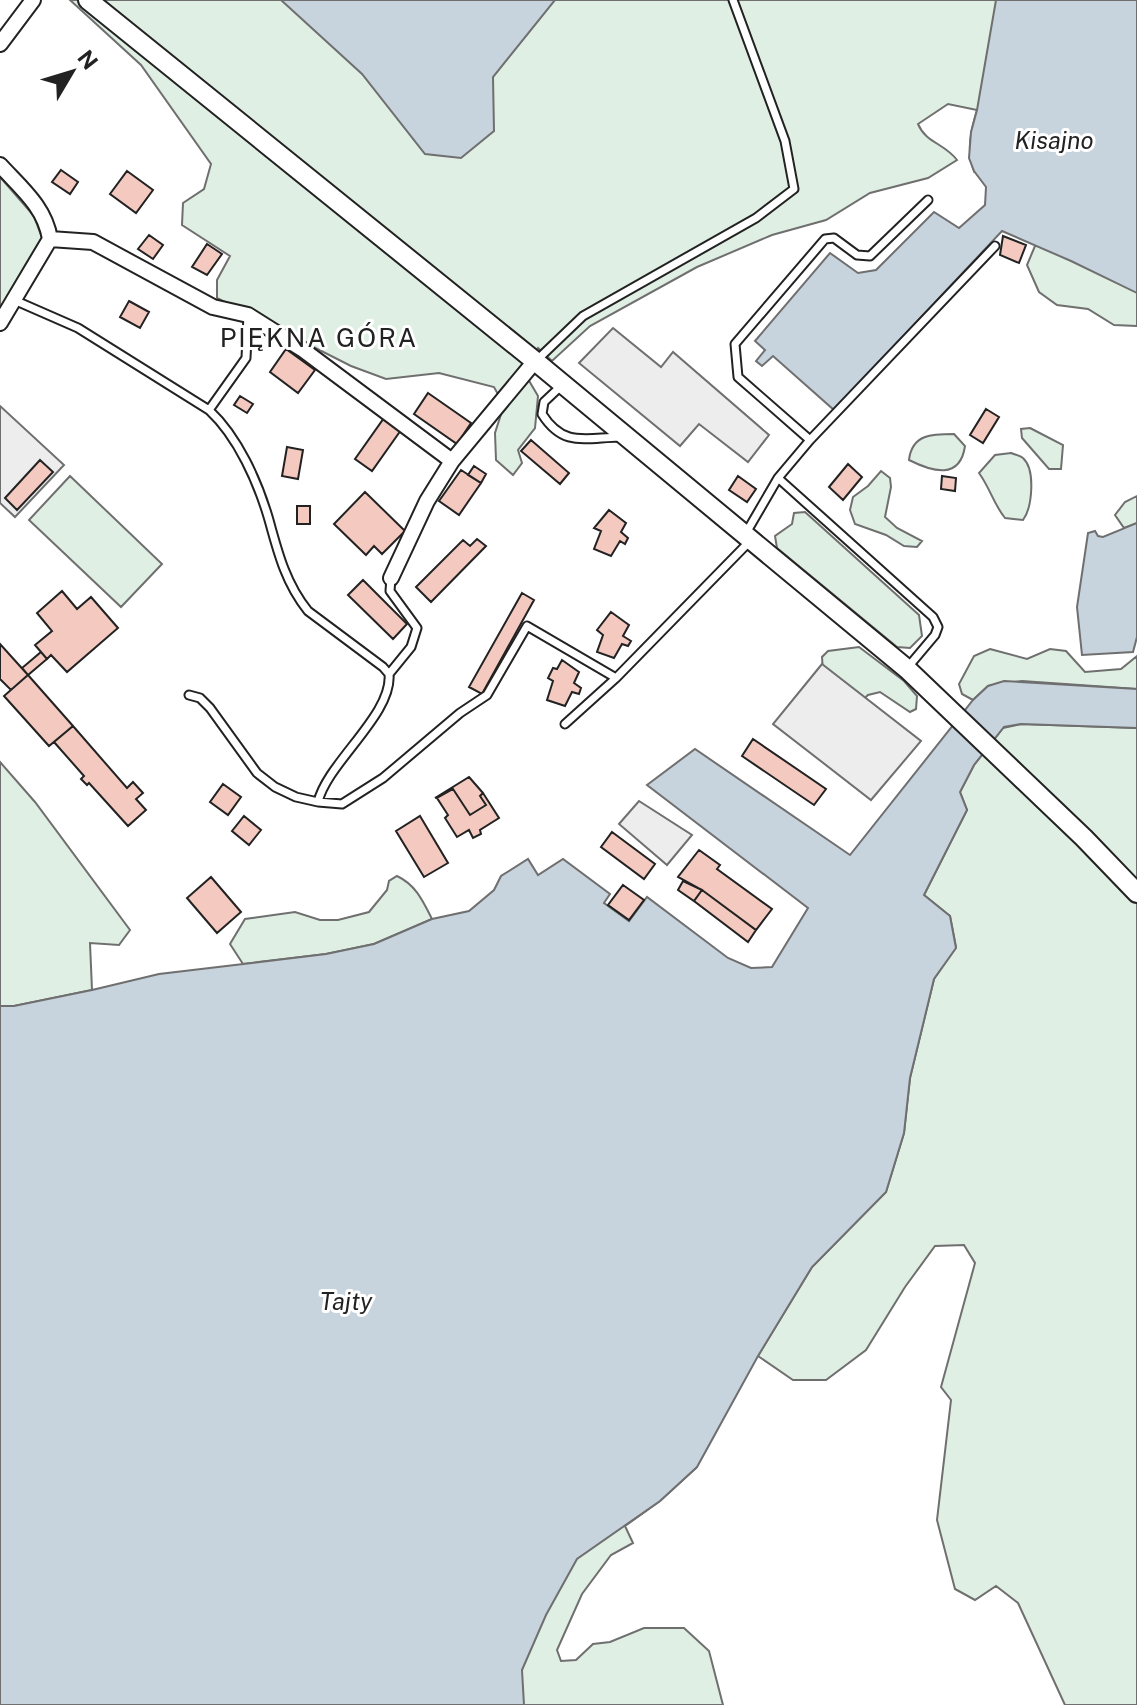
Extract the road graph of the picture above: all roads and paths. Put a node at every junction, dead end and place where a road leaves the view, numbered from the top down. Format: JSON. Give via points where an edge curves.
{"nodes":[{"id":1,"x":33,"y":0,"type":"edge"},
{"id":2,"x":88,"y":0,"type":"edge"},
{"id":3,"x":733,"y":0,"type":"edge"},
{"id":4,"x":0,"y":44,"type":"edge"},
{"id":5,"x":0,"y":165,"type":"edge"},
{"id":6,"x":928,"y":200,"type":"dead end"},
{"id":7,"x":50,"y":239,"type":"junction"},
{"id":8,"x":995,"y":246,"type":"dead end"},
{"id":9,"x":14,"y":300,"type":"junction"},
{"id":10,"x":248,"y":315,"type":"junction"},
{"id":11,"x":0,"y":323,"type":"edge"},
{"id":12,"x":535,"y":361,"type":"junction"},
{"id":13,"x":563,"y":385,"type":"junction"},
{"id":14,"x":209,"y":410,"type":"junction"},
{"id":15,"x":627,"y":437,"type":"junction"},
{"id":16,"x":810,"y":440,"type":"junction"},
{"id":17,"x":452,"y":461,"type":"junction"},
{"id":18,"x":778,"y":478,"type":"junction"},
{"id":19,"x":748,"y":537,"type":"junction"},
{"id":20,"x":391,"y":578,"type":"joint"},
{"id":21,"x":907,"y":669,"type":"junction"},
{"id":22,"x":389,"y":674,"type":"junction"},
{"id":23,"x":616,"y":678,"type":"junction"},
{"id":24,"x":189,"y":695,"type":"dead end"},
{"id":25,"x":565,"y":724,"type":"dead end"},
{"id":26,"x":318,"y":802,"type":"junction"},
{"id":27,"x":1137,"y":893,"type":"edge"}],
"edges":[{"from":1,"to":4,"type":"street"},
{"from":2,"to":12,"type":"main road"},
{"from":3,"to":12,"type":"lane","via":[[785,141],[794,189],[756,218],[583,316]]},
{"from":5,"to":7,"type":"street","via":[[37,205]]},
{"from":6,"to":16,"type":"lane","via":[[870,256],[857,255],[834,238],[825,239],[735,344],[738,377]]},
{"from":7,"to":9,"type":"street"},
{"from":7,"to":10,"type":"street","via":[[93,242],[213,307]]},
{"from":8,"to":16,"type":"lane"},
{"from":9,"to":11,"type":"street"},
{"from":9,"to":14,"type":"lane","via":[[78,328]]},
{"from":10,"to":14,"type":"lane","via":[[246,358]]},
{"from":10,"to":17,"type":"street"},
{"from":12,"to":13,"type":"main road"},
{"from":12,"to":17,"type":"street"},
{"from":13,"to":15,"type":"main road"},
{"from":13,"to":15,"type":"lane","via":[[544,402],[542,414],[552,429],[566,438]]},
{"from":14,"to":22,"type":"lane","via":[[241,453],[299,600]]},
{"from":15,"to":19,"type":"main road"},
{"from":16,"to":18,"type":"lane"},
{"from":17,"to":20,"type":"street"},
{"from":18,"to":19,"type":"lane"},
{"from":18,"to":21,"type":"lane","via":[[933,617],[935,635]]},
{"from":19,"to":21,"type":"main road"},
{"from":19,"to":23,"type":"lane"},
{"from":20,"to":22,"type":"lane","via":[[390,591],[417,628],[411,647]]},
{"from":21,"to":27,"type":"main road"},
{"from":22,"to":26,"type":"lane","via":[[388,690],[372,719]]},
{"from":23,"to":25,"type":"lane"},
{"from":23,"to":26,"type":"lane","via":[[527,626],[487,695],[359,794],[342,804]]},
{"from":24,"to":26,"type":"lane","via":[[210,708],[257,773],[296,797]]}]}
